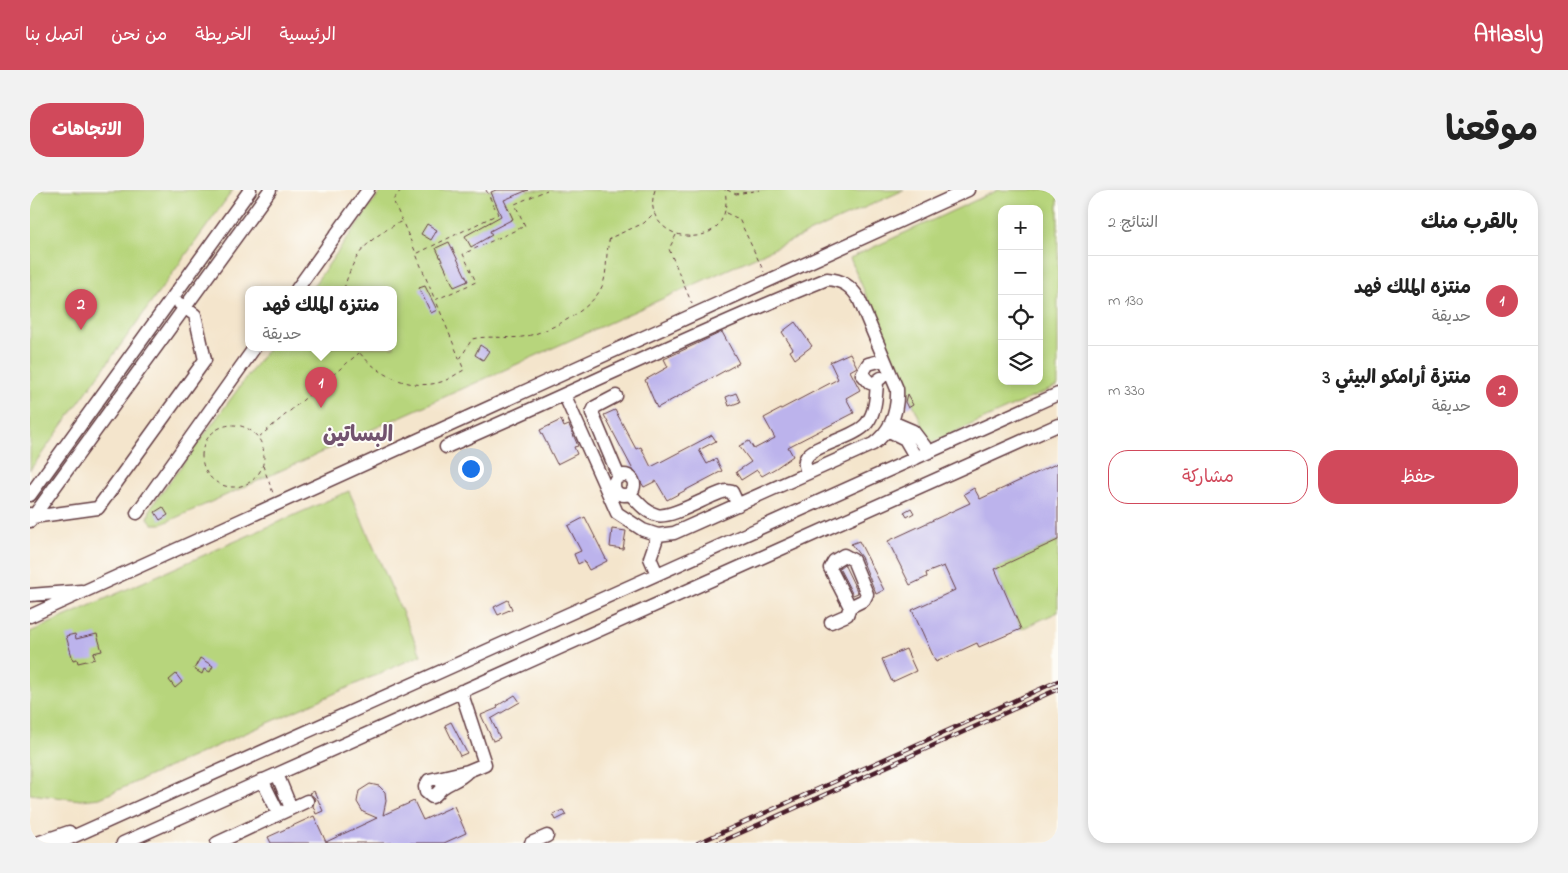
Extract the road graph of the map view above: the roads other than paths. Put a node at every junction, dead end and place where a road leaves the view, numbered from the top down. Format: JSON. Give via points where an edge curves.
{"nodes":[{"id":1,"x":250,"y":190,"type":"edge"},
{"id":2,"x":270,"y":190,"type":"edge"},
{"id":3,"x":368,"y":190,"type":"edge"},
{"id":4,"x":968,"y":190,"type":"edge"},
{"id":5,"x":299,"y":286,"type":"edge"},
{"id":6,"x":172,"y":298,"type":"junction"},
{"id":7,"x":185,"y":308,"type":"junction"},
{"id":8,"x":252,"y":351,"type":"edge"},
{"id":9,"x":885,"y":364,"type":"junction"},
{"id":10,"x":877,"y":382,"type":"junction"},
{"id":11,"x":1058,"y":394,"type":"edge"},
{"id":12,"x":565,"y":396,"type":"junction"},
{"id":13,"x":616,"y":396,"type":"dead end"},
{"id":14,"x":1058,"y":425,"type":"edge"},
{"id":15,"x":889,"y":426,"type":"junction"},
{"id":16,"x":446,"y":447,"type":"dead end"},
{"id":17,"x":929,"y":452,"type":"junction"},
{"id":18,"x":916,"y":458,"type":"junction"},
{"id":19,"x":807,"y":473,"type":"junction"},
{"id":20,"x":30,"y":495,"type":"edge"},
{"id":21,"x":738,"y":505,"type":"junction"},
{"id":22,"x":136,"y":513,"type":"dead end"},
{"id":23,"x":31,"y":517,"type":"edge"},
{"id":24,"x":658,"y":535,"type":"junction"},
{"id":25,"x":657,"y":574,"type":"junction"},
{"id":26,"x":88,"y":590,"type":"junction"},
{"id":27,"x":30,"y":595,"type":"edge"},
{"id":28,"x":850,"y":607,"type":"dead end"},
{"id":29,"x":30,"y":616,"type":"edge"},
{"id":30,"x":831,"y":622,"type":"dead end"},
{"id":31,"x":461,"y":692,"type":"junction"},
{"id":32,"x":468,"y":771,"type":"dead end"},
{"id":33,"x":277,"y":774,"type":"junction"},
{"id":34,"x":262,"y":780,"type":"junction"},
{"id":35,"x":307,"y":801,"type":"dead end"},
{"id":36,"x":291,"y":808,"type":"junction"},
{"id":37,"x":279,"y":814,"type":"junction"},
{"id":38,"x":96,"y":826,"type":"junction"},
{"id":39,"x":546,"y":836,"type":"dead end"},
{"id":40,"x":36,"y":843,"type":"edge"},
{"id":41,"x":59,"y":843,"type":"edge"},
{"id":42,"x":123,"y":843,"type":"edge"},
{"id":43,"x":216,"y":843,"type":"edge"},
{"id":44,"x":531,"y":843,"type":"edge"}],
"edges":[{"from":1,"to":6,"type":"street"},
{"from":2,"to":7,"type":"street"},
{"from":3,"to":5,"type":"street"},
{"from":4,"to":26,"type":"street"},
{"from":6,"to":7,"type":"street"},
{"from":6,"to":20,"type":"street"},
{"from":7,"to":23,"type":"street"},
{"from":7,"to":23,"type":"street","via":[[195,315],[205,360],[98,508]]},
{"from":8,"to":22,"type":"street"},
{"from":9,"to":10,"type":"street"},
{"from":9,"to":10,"type":"street","via":[[868,364],[862,370],[863,377],[870,383]]},
{"from":9,"to":12,"type":"street","via":[[853,290],[838,280],[827,279],[664,349]]},
{"from":9,"to":15,"type":"street","via":[[896,389],[896,409]]},
{"from":10,"to":19,"type":"street","via":[[873,410],[867,423],[858,431],[809,454],[805,462]]},
{"from":11,"to":17,"type":"street"},
{"from":12,"to":16,"type":"street"},
{"from":12,"to":24,"type":"street","via":[[617,513],[630,523]]},
{"from":13,"to":21,"type":"street","via":[[595,407],[592,413],[619,476],[632,478],[634,486],[630,494],[642,506],[659,516],[726,491],[732,492]]},
{"from":14,"to":31,"type":"street"},
{"from":15,"to":17,"type":"street","via":[[918,435]]},
{"from":15,"to":18,"type":"street","via":[[904,439]]},
{"from":15,"to":19,"type":"street","via":[[881,439],[865,449]]},
{"from":17,"to":18,"type":"street"},
{"from":18,"to":25,"type":"street"},
{"from":19,"to":21,"type":"street"},
{"from":21,"to":24,"type":"street","via":[[674,534]]},
{"from":24,"to":25,"type":"street","via":[[650,558]]},
{"from":25,"to":38,"type":"street"},
{"from":26,"to":27,"type":"street"},
{"from":26,"to":29,"type":"street"},
{"from":28,"to":30,"type":"street","via":[[847,615]]},
{"from":31,"to":32,"type":"street","via":[[485,764]]},
{"from":31,"to":33,"type":"street"},
{"from":33,"to":34,"type":"street"},
{"from":33,"to":36,"type":"street"},
{"from":34,"to":37,"type":"street"},
{"from":34,"to":42,"type":"street"},
{"from":35,"to":36,"type":"street"},
{"from":36,"to":37,"type":"street"},
{"from":37,"to":43,"type":"street"},
{"from":38,"to":40,"type":"street"},
{"from":38,"to":41,"type":"street"},
{"from":39,"to":44,"type":"street"}]}
